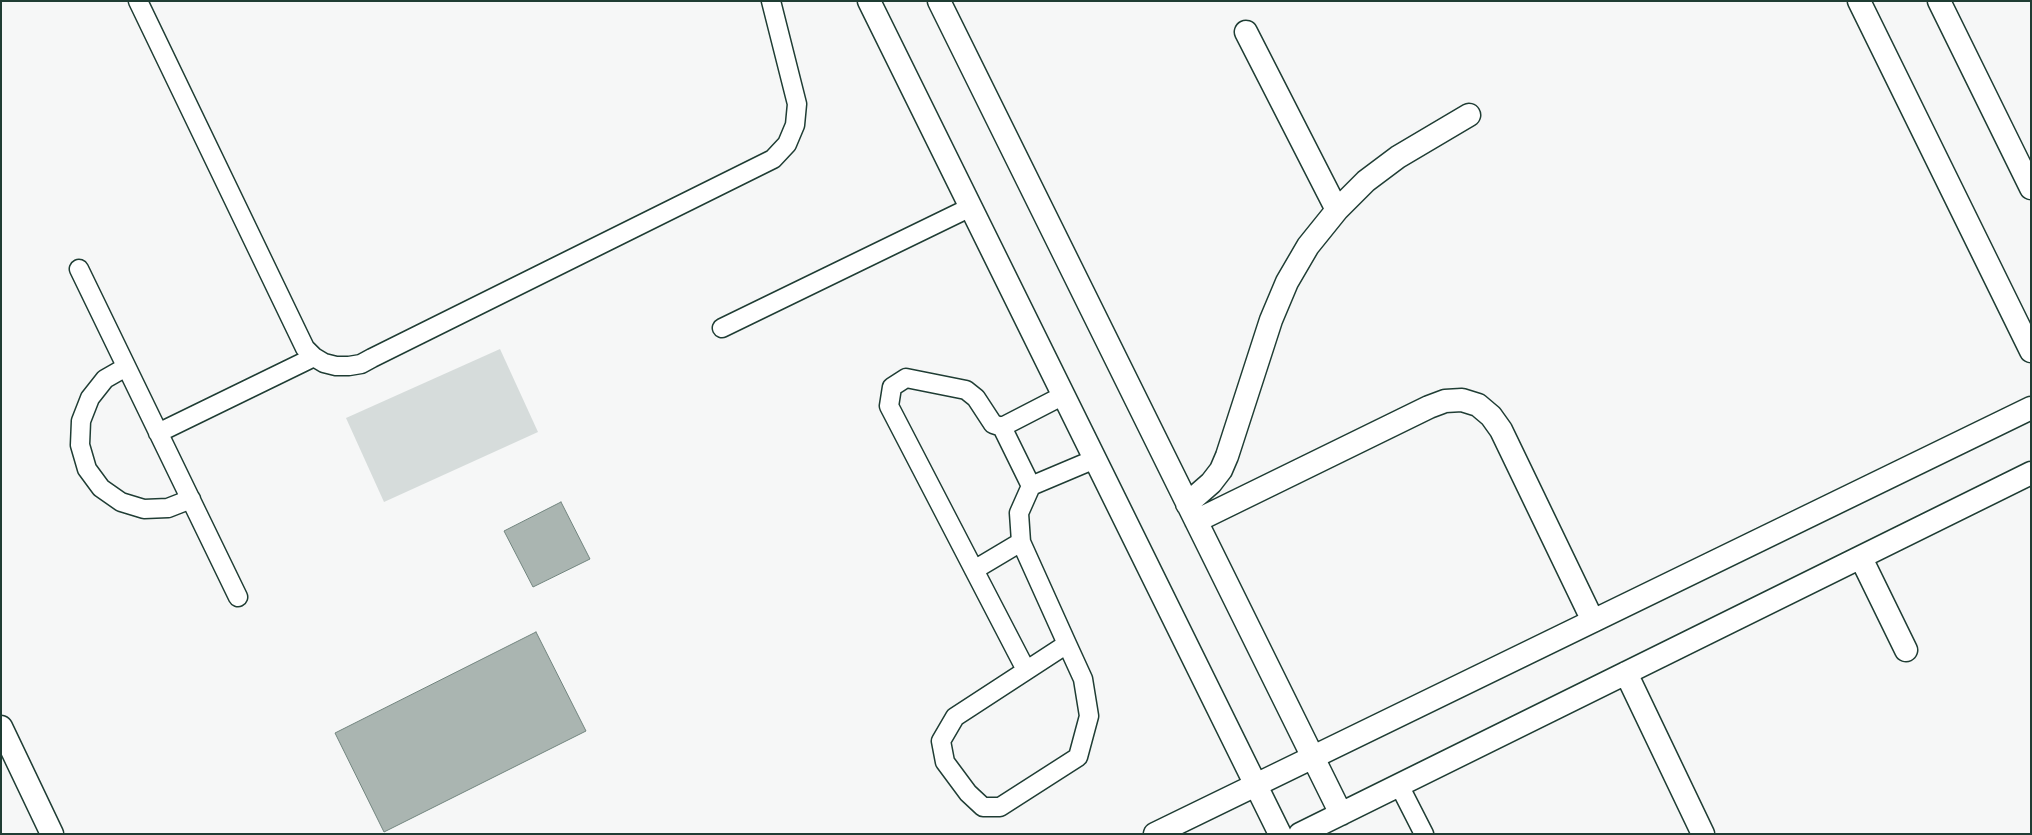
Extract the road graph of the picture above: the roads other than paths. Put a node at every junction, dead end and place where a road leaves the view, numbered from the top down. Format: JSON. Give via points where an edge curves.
{"nodes":[{"id":1,"x":138,"y":1,"type":"edge"},
{"id":2,"x":771,"y":1,"type":"edge"},
{"id":3,"x":869,"y":1,"type":"edge"},
{"id":4,"x":939,"y":1,"type":"edge"},
{"id":5,"x":1859,"y":1,"type":"edge"},
{"id":6,"x":1939,"y":1,"type":"edge"},
{"id":7,"x":1246,"y":32,"type":"dead end"},
{"id":8,"x":1469,"y":115,"type":"dead end"},
{"id":9,"x":2031,"y":188,"type":"edge"},
{"id":10,"x":971,"y":207,"type":"junction"},
{"id":11,"x":1337,"y":210,"type":"junction"},
{"id":12,"x":79,"y":269,"type":"dead end"},
{"id":13,"x":722,"y":328,"type":"dead end"},
{"id":14,"x":2031,"y":351,"type":"edge"},
{"id":15,"x":314,"y":357,"type":"junction"},
{"id":16,"x":126,"y":366,"type":"junction"},
{"id":17,"x":1064,"y":395,"type":"junction"},
{"id":18,"x":2031,"y":408,"type":"edge"},
{"id":19,"x":1002,"y":427,"type":"junction"},
{"id":20,"x":158,"y":433,"type":"junction"},
{"id":21,"x":1095,"y":459,"type":"junction"},
{"id":22,"x":2031,"y":473,"type":"edge"},
{"id":23,"x":1031,"y":486,"type":"junction"},
{"id":24,"x":190,"y":500,"type":"junction"},
{"id":25,"x":1192,"y":512,"type":"junction"},
{"id":26,"x":1021,"y":542,"type":"junction"},
{"id":27,"x":1861,"y":558,"type":"junction"},
{"id":28,"x":974,"y":570,"type":"junction"},
{"id":29,"x":238,"y":597,"type":"dead end"},
{"id":30,"x":1593,"y":621,"type":"junction"},
{"id":31,"x":1067,"y":644,"type":"junction"},
{"id":32,"x":1906,"y":650,"type":"dead end"},
{"id":33,"x":1026,"y":670,"type":"junction"},
{"id":34,"x":1626,"y":673,"type":"junction"},
{"id":35,"x":1,"y":727,"type":"edge"},
{"id":36,"x":1313,"y":757,"type":"junction"},
{"id":37,"x":1256,"y":785,"type":"junction"},
{"id":38,"x":1399,"y":785,"type":"junction"},
{"id":39,"x":1341,"y":814,"type":"junction"},
{"id":40,"x":52,"y":834,"type":"edge"},
{"id":41,"x":1155,"y":834,"type":"edge"},
{"id":42,"x":1280,"y":834,"type":"edge"},
{"id":43,"x":1300,"y":834,"type":"edge"},
{"id":44,"x":1424,"y":834,"type":"edge"},
{"id":45,"x":1703,"y":834,"type":"edge"}],
"edges":[{"from":1,"to":15,"type":"lane","via":[[305,348]]},
{"from":2,"to":15,"type":"lane","via":[[797,104],[795,125],[787,144],[773,159],[361,364],[336,366]]},
{"from":3,"to":10,"type":"street"},
{"from":4,"to":25,"type":"street"},
{"from":5,"to":14,"type":"street"},
{"from":6,"to":9,"type":"street"},
{"from":7,"to":11,"type":"street"},
{"from":8,"to":11,"type":"street","via":[[1398,157],[1366,181]]},
{"from":10,"to":13,"type":"lane"},
{"from":10,"to":17,"type":"street"},
{"from":11,"to":25,"type":"street","via":[[1308,246],[1288,282],[1271,320],[1227,456]]},
{"from":12,"to":16,"type":"lane"},
{"from":15,"to":20,"type":"lane"},
{"from":16,"to":20,"type":"lane"},
{"from":16,"to":24,"type":"lane","via":[[105,379],[90,398],[81,421],[80,446],[87,469],[101,488],[121,502],[144,509],[168,508]]},
{"from":17,"to":19,"type":"lane"},
{"from":17,"to":21,"type":"street"},
{"from":18,"to":30,"type":"street"},
{"from":19,"to":23,"type":"lane"},
{"from":19,"to":28,"type":"lane","via":[[993,424],[976,398],[966,390],[906,378],[892,387],[889,406]]},
{"from":20,"to":24,"type":"lane"},
{"from":21,"to":23,"type":"lane"},
{"from":21,"to":37,"type":"street"},
{"from":22,"to":27,"type":"street"},
{"from":23,"to":26,"type":"lane","via":[[1019,513]]},
{"from":24,"to":29,"type":"lane"},
{"from":25,"to":30,"type":"street","via":[[1429,407],[1445,401],[1462,400],[1478,405],[1491,416],[1501,430]]},
{"from":25,"to":36,"type":"street"},
{"from":26,"to":28,"type":"lane"},
{"from":26,"to":31,"type":"lane"},
{"from":27,"to":32,"type":"street"},
{"from":27,"to":34,"type":"street"},
{"from":28,"to":33,"type":"lane"},
{"from":30,"to":36,"type":"street"},
{"from":31,"to":33,"type":"lane"},
{"from":31,"to":33,"type":"lane","via":[[1083,679],[1089,716],[1078,757],[1000,807],[984,807],[968,793],[945,762],[941,741],[955,716]]},
{"from":34,"to":38,"type":"street"},
{"from":34,"to":45,"type":"street"},
{"from":35,"to":40,"type":"street"},
{"from":36,"to":37,"type":"street"},
{"from":36,"to":39,"type":"street"},
{"from":37,"to":41,"type":"street"},
{"from":37,"to":42,"type":"street"},
{"from":38,"to":39,"type":"street"},
{"from":38,"to":44,"type":"lane"},
{"from":39,"to":43,"type":"street"}]}
